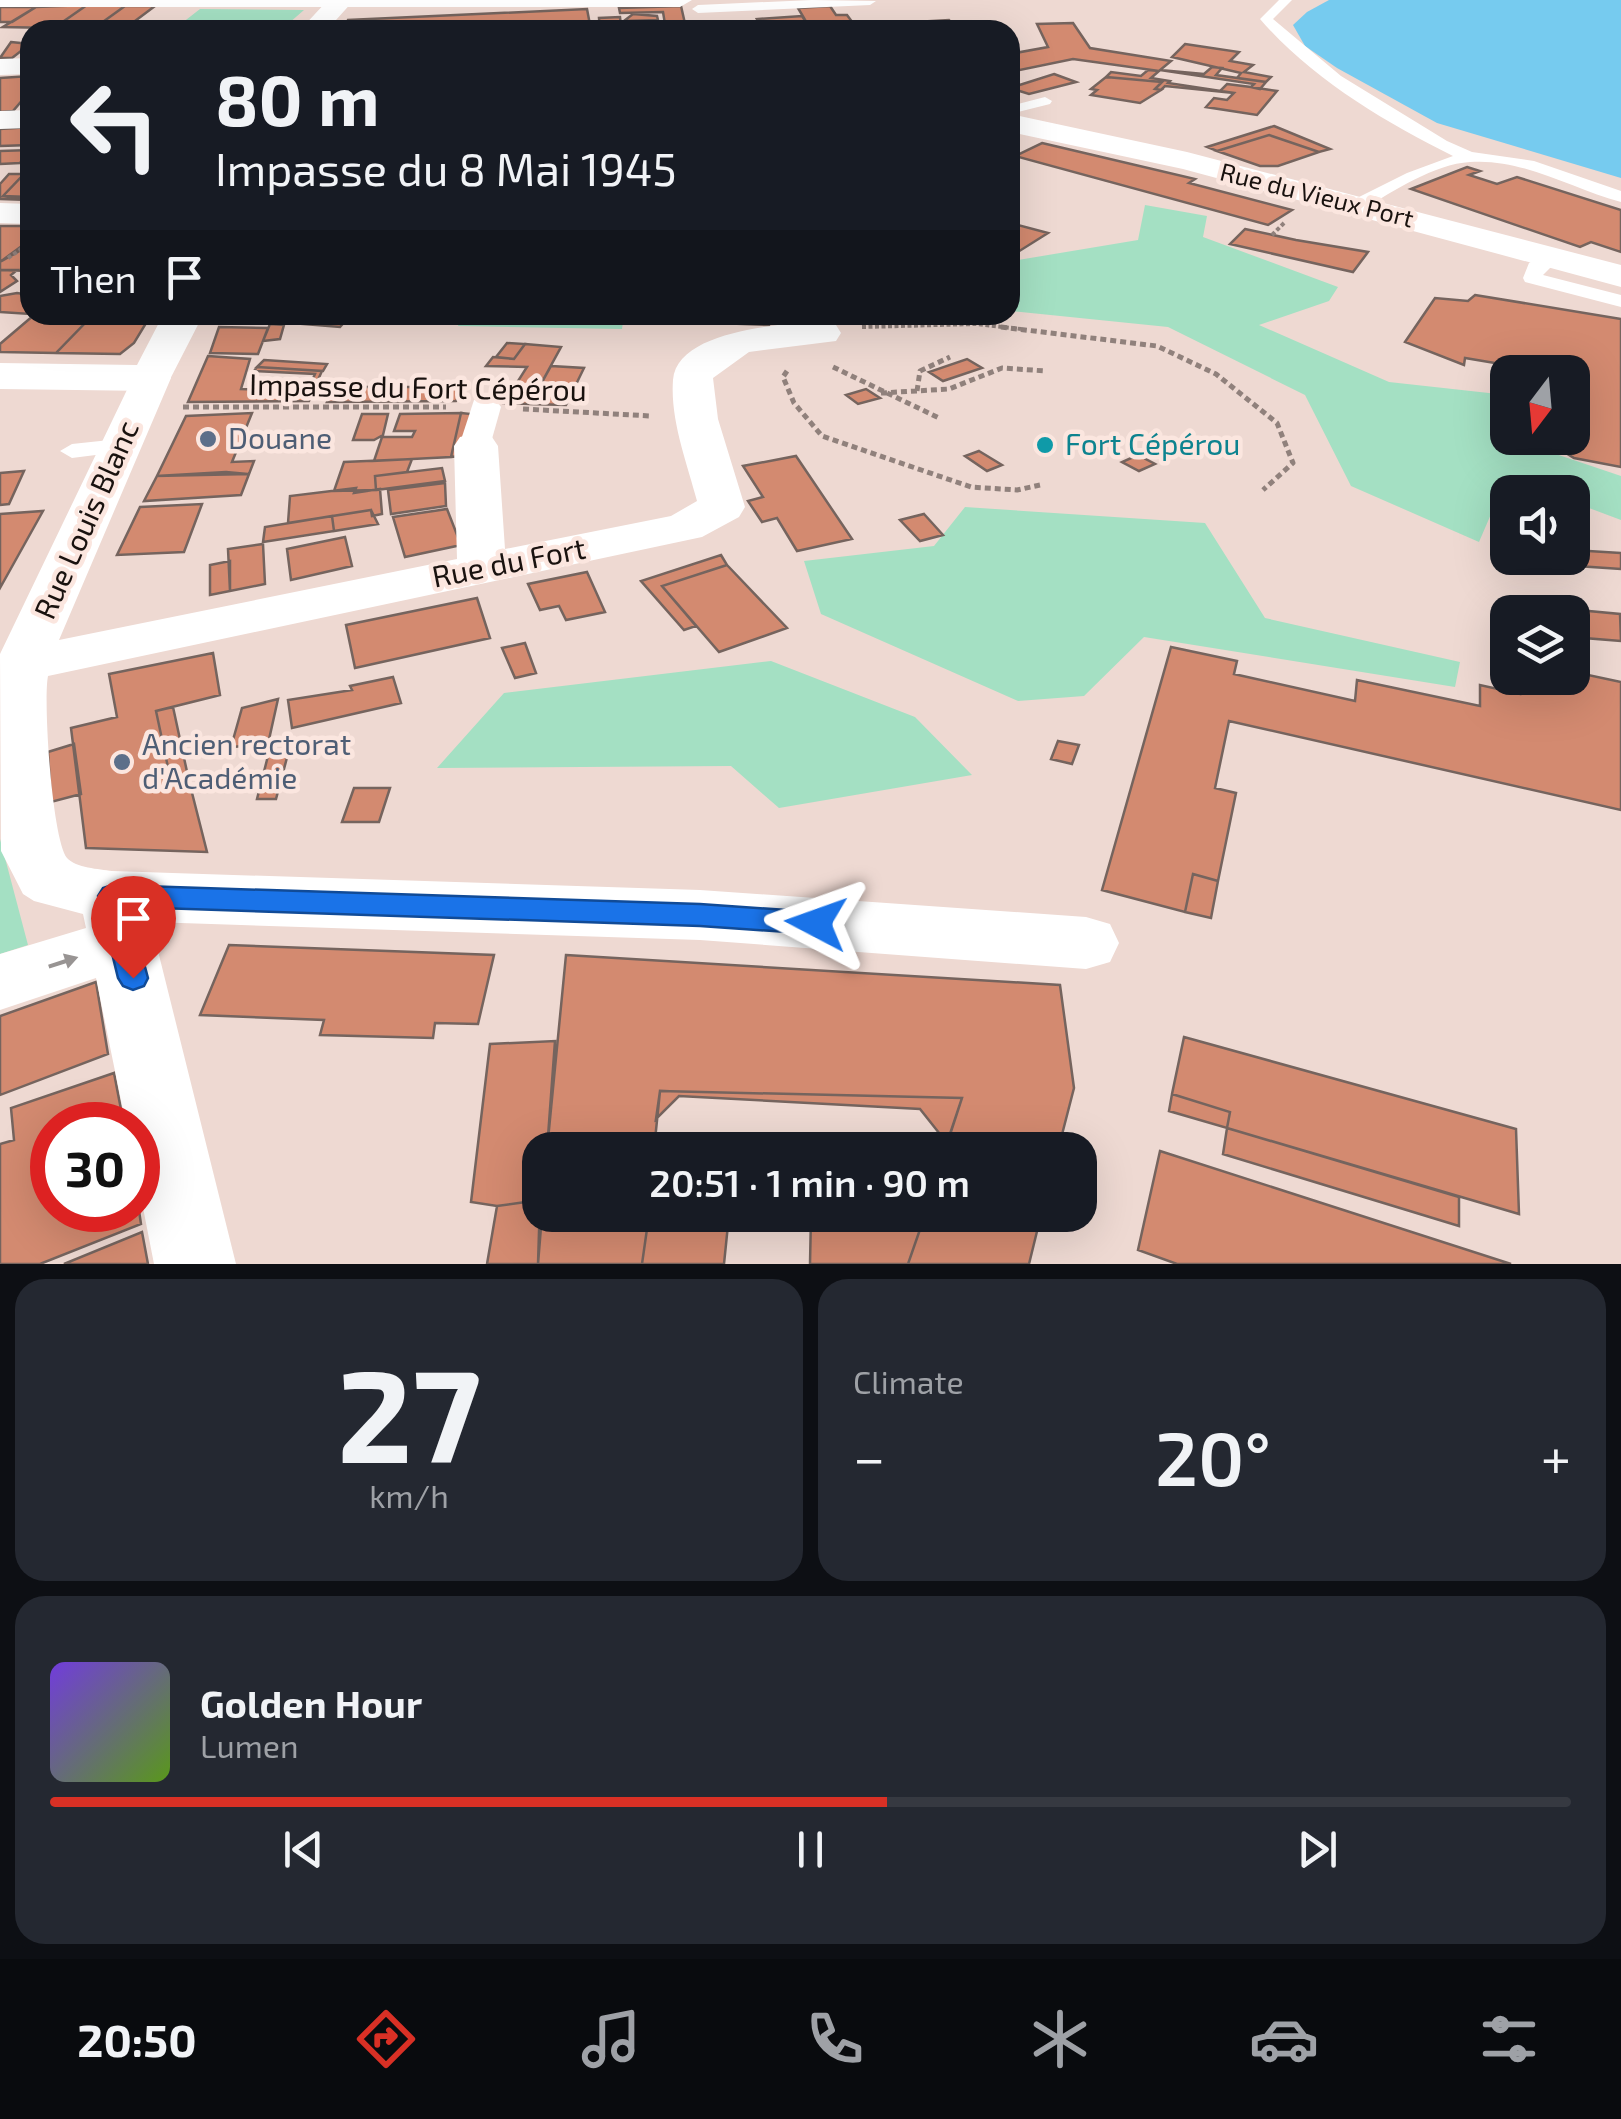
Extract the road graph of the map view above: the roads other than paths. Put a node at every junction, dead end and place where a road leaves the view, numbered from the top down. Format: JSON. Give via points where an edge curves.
{"nodes":[{"id":1,"x":0,"y":0,"type":"edge"},
{"id":2,"x":1286,"y":0,"type":"edge"},
{"id":3,"x":191,"y":1,"type":"edge"},
{"id":4,"x":341,"y":1,"type":"edge"},
{"id":5,"x":521,"y":1,"type":"edge"},
{"id":6,"x":870,"y":1,"type":"edge"},
{"id":7,"x":694,"y":10,"type":"edge"},
{"id":8,"x":166,"y":20,"type":"dead end"},
{"id":9,"x":323,"y":20,"type":"edge"},
{"id":10,"x":1045,"y":101,"type":"dead end"},
{"id":11,"x":1020,"y":107,"type":"edge"},
{"id":12,"x":1020,"y":125,"type":"edge"},
{"id":13,"x":1469,"y":156,"type":"junction"},
{"id":14,"x":1621,"y":197,"type":"edge"},
{"id":15,"x":1357,"y":205,"type":"junction"},
{"id":16,"x":1619,"y":291,"type":"edge"},
{"id":17,"x":178,"y":325,"type":"edge"},
{"id":18,"x":811,"y":342,"type":"road end"},
{"id":19,"x":0,"y":376,"type":"edge"},
{"id":20,"x":136,"y":411,"type":"junction"},
{"id":21,"x":480,"y":427,"type":"road end"},
{"id":22,"x":72,"y":450,"type":"dead end"},
{"id":23,"x":482,"y":566,"type":"junction"},
{"id":24,"x":7,"y":668,"type":"edge"},
{"id":25,"x":119,"y":919,"type":"junction"},
{"id":26,"x":1086,"y":943,"type":"dead end"},
{"id":27,"x":0,"y":982,"type":"edge"},
{"id":28,"x":195,"y":1264,"type":"edge"}],
"edges":[{"from":1,"to":3,"type":"street"},
{"from":2,"to":13,"type":"lane","via":[[1266,19],[1316,64],[1423,136]]},
{"from":3,"to":4,"type":"street"},
{"from":3,"to":8,"type":"street"},
{"from":4,"to":5,"type":"street"},
{"from":4,"to":9,"type":"street"},
{"from":5,"to":7,"type":"street"},
{"from":6,"to":7,"type":"lane"},
{"from":10,"to":11,"type":"lane"},
{"from":12,"to":15,"type":"street","name":"Rue du Vieux Port"},
{"from":13,"to":14,"type":"lane"},
{"from":13,"to":15,"type":"lane"},
{"from":15,"to":16,"type":"street","name":"Rue du Vieux Port","via":[[1553,256]]},
{"from":17,"to":20,"type":"street","name":"Rue Louis Blanc"},
{"from":18,"to":23,"type":"street","name":"Rue du Fort","via":[[746,339],[708,356],[692,376],[722,507],[685,526]]},
{"from":19,"to":20,"type":"street"},
{"from":20,"to":22,"type":"lane"},
{"from":20,"to":24,"type":"street","name":"Rue Louis Blanc"},
{"from":21,"to":23,"type":"street"},
{"from":23,"to":24,"type":"street","name":"Rue du Fort"},
{"from":24,"to":25,"type":"street","name":"Rue Louis Blanc","via":[[32,851],[46,877]]},
{"from":25,"to":26,"type":"street","via":[[700,915]]},
{"from":27,"to":25,"type":"street","one_way":true},
{"from":25,"to":28,"type":"street"}]}
